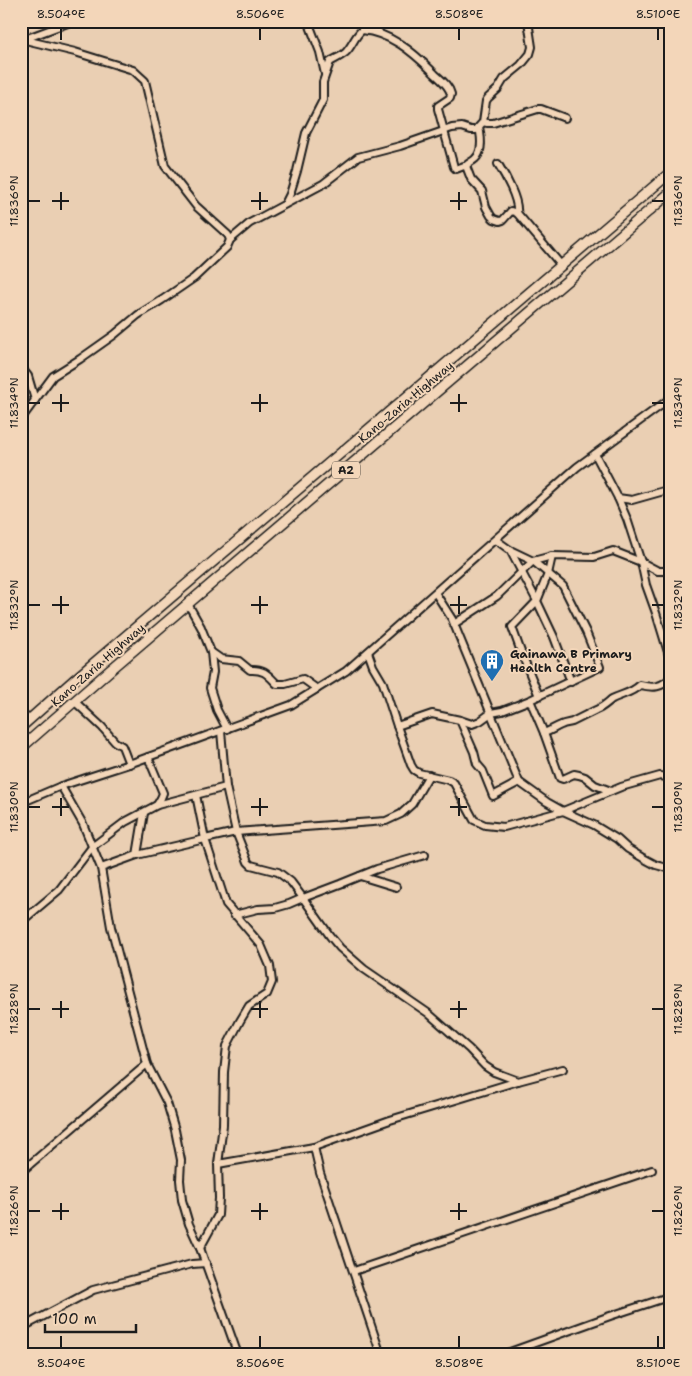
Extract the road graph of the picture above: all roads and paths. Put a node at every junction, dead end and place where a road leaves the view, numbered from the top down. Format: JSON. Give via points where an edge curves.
{"nodes":[{"id":1,"x":73,"y":21,"type":"edge"},
{"id":2,"x":308,"y":21,"type":"edge"},
{"id":3,"x":362,"y":21,"type":"edge"},
{"id":4,"x":366,"y":21,"type":"edge"},
{"id":5,"x":528,"y":21,"type":"edge"},
{"id":6,"x":362,"y":30,"type":"junction"},
{"id":7,"x":382,"y":35,"type":"junction"},
{"id":8,"x":22,"y":40,"type":"edge"},
{"id":9,"x":325,"y":75,"type":"junction"},
{"id":10,"x":565,"y":118,"type":"dead end"},
{"id":11,"x":481,"y":124,"type":"junction"},
{"id":12,"x":444,"y":131,"type":"junction"},
{"id":13,"x":498,"y":164,"type":"dead end"},
{"id":14,"x":466,"y":166,"type":"junction"},
{"id":15,"x":671,"y":172,"type":"edge"},
{"id":16,"x":671,"y":192,"type":"edge"},
{"id":17,"x":284,"y":205,"type":"junction"},
{"id":18,"x":517,"y":213,"type":"junction"},
{"id":19,"x":230,"y":240,"type":"junction"},
{"id":20,"x":561,"y":265,"type":"junction"},
{"id":21,"x":21,"y":367,"type":"edge"},
{"id":22,"x":671,"y":398,"type":"edge"},
{"id":23,"x":35,"y":400,"type":"junction"},
{"id":24,"x":21,"y":419,"type":"edge"},
{"id":25,"x":595,"y":454,"type":"junction"},
{"id":26,"x":671,"y":489,"type":"edge"},
{"id":27,"x":618,"y":498,"type":"junction"},
{"id":28,"x":496,"y":540,"type":"junction"},
{"id":29,"x":510,"y":550,"type":"junction"},
{"id":30,"x":552,"y":556,"type":"junction"},
{"id":31,"x":533,"y":561,"type":"junction"},
{"id":32,"x":641,"y":562,"type":"junction"},
{"id":33,"x":671,"y":572,"type":"edge"},
{"id":34,"x":522,"y":573,"type":"junction"},
{"id":35,"x":548,"y":574,"type":"junction"},
{"id":36,"x":436,"y":594,"type":"junction"},
{"id":37,"x":537,"y":601,"type":"junction"},
{"id":38,"x":188,"y":604,"type":"junction"},
{"id":39,"x":454,"y":624,"type":"junction"},
{"id":40,"x":211,"y":652,"type":"junction"},
{"id":41,"x":368,"y":652,"type":"junction"},
{"id":42,"x":671,"y":662,"type":"edge"},
{"id":43,"x":671,"y":677,"type":"edge"},
{"id":44,"x":570,"y":682,"type":"junction"},
{"id":45,"x":318,"y":689,"type":"junction"},
{"id":46,"x":539,"y":696,"type":"junction"},
{"id":47,"x":530,"y":700,"type":"junction"},
{"id":48,"x":74,"y":701,"type":"junction"},
{"id":49,"x":491,"y":714,"type":"junction"},
{"id":50,"x":460,"y":720,"type":"junction"},
{"id":51,"x":21,"y":726,"type":"edge"},
{"id":52,"x":397,"y":726,"type":"junction"},
{"id":53,"x":224,"y":730,"type":"junction"},
{"id":54,"x":544,"y":733,"type":"junction"},
{"id":55,"x":21,"y":748,"type":"edge"},
{"id":56,"x":148,"y":757,"type":"junction"},
{"id":57,"x":129,"y":764,"type":"junction"},
{"id":58,"x":430,"y":775,"type":"junction"},
{"id":59,"x":671,"y":778,"type":"edge"},
{"id":60,"x":519,"y":782,"type":"junction"},
{"id":61,"x":61,"y":786,"type":"junction"},
{"id":62,"x":226,"y":787,"type":"junction"},
{"id":63,"x":611,"y":791,"type":"junction"},
{"id":64,"x":196,"y":795,"type":"junction"},
{"id":65,"x":21,"y":803,"type":"edge"},
{"id":66,"x":157,"y":806,"type":"junction"},
{"id":67,"x":562,"y":811,"type":"junction"},
{"id":68,"x":144,"y":812,"type":"junction"},
{"id":69,"x":236,"y":832,"type":"junction"},
{"id":70,"x":206,"y":839,"type":"junction"},
{"id":71,"x":92,"y":847,"type":"junction"},
{"id":72,"x":137,"y":855,"type":"junction"},
{"id":73,"x":425,"y":855,"type":"dead end"},
{"id":74,"x":101,"y":868,"type":"junction"},
{"id":75,"x":671,"y":869,"type":"edge"},
{"id":76,"x":358,"y":876,"type":"junction"},
{"id":77,"x":396,"y":887,"type":"dead end"},
{"id":78,"x":303,"y":898,"type":"junction"},
{"id":79,"x":234,"y":915,"type":"junction"},
{"id":80,"x":21,"y":922,"type":"edge"},
{"id":81,"x":147,"y":1064,"type":"junction"},
{"id":82,"x":563,"y":1069,"type":"dead end"},
{"id":83,"x":518,"y":1081,"type":"junction"},
{"id":84,"x":314,"y":1147,"type":"junction"},
{"id":85,"x":218,"y":1164,"type":"junction"},
{"id":86,"x":652,"y":1170,"type":"dead end"},
{"id":87,"x":21,"y":1172,"type":"edge"},
{"id":88,"x":200,"y":1248,"type":"junction"},
{"id":89,"x":206,"y":1263,"type":"junction"},
{"id":90,"x":354,"y":1271,"type":"junction"},
{"id":91,"x":671,"y":1296,"type":"edge"},
{"id":92,"x":21,"y":1328,"type":"edge"},
{"id":93,"x":506,"y":1354,"type":"edge"},
{"id":94,"x":238,"y":1355,"type":"edge"},
{"id":95,"x":381,"y":1355,"type":"edge"}],
"edges":[{"from":1,"to":8,"type":"street"},
{"from":2,"to":9,"type":"street"},
{"from":3,"to":6,"type":"street"},
{"from":4,"to":7,"type":"street"},
{"from":5,"to":11,"type":"street","via":[[530,54],[488,98]]},
{"from":6,"to":7,"type":"street"},
{"from":6,"to":9,"type":"street","via":[[343,55],[330,62]]},
{"from":7,"to":12,"type":"street","via":[[407,48],[450,89],[450,98],[438,106]]},
{"from":8,"to":19,"type":"street","via":[[133,70],[145,81],[165,166],[196,206]]},
{"from":9,"to":17,"type":"street","via":[[323,100],[306,133],[290,194]]},
{"from":10,"to":11,"type":"street","via":[[538,109]]},
{"from":11,"to":12,"type":"street","via":[[476,130],[462,127]]},
{"from":11,"to":14,"type":"street","via":[[479,154]]},
{"from":12,"to":14,"type":"street","via":[[454,167]]},
{"from":12,"to":17,"type":"street","via":[[358,157],[323,184]]},
{"from":13,"to":18,"type":"street","via":[[516,202]]},
{"from":14,"to":18,"type":"street","via":[[471,179],[482,190],[486,207],[494,219],[500,221],[511,211]]},
{"from":15,"to":20,"type":"highway","name":"Kano-Zaria Highway","number":"A2"},
{"from":16,"to":38,"type":"highway","name":"Kano-Zaria Highway","number":"A2"},
{"from":17,"to":19,"type":"street","via":[[250,223]]},
{"from":18,"to":20,"type":"street"},
{"from":19,"to":23,"type":"street","via":[[227,247],[194,278],[53,376]]},
{"from":20,"to":51,"type":"highway","name":"Kano-Zaria Highway","number":"A2"},
{"from":21,"to":23,"type":"street","via":[[28,376]]},
{"from":22,"to":25,"type":"street"},
{"from":23,"to":24,"type":"street"},
{"from":25,"to":27,"type":"street"},
{"from":25,"to":28,"type":"street"},
{"from":26,"to":27,"type":"street","via":[[632,500]]},
{"from":27,"to":32,"type":"street"},
{"from":28,"to":29,"type":"street"},
{"from":28,"to":36,"type":"street"},
{"from":29,"to":31,"type":"street"},
{"from":29,"to":34,"type":"street"},
{"from":30,"to":31,"type":"street"},
{"from":30,"to":32,"type":"street","via":[[594,557],[613,551]]},
{"from":30,"to":35,"type":"street"},
{"from":31,"to":34,"type":"street"},
{"from":31,"to":35,"type":"street"},
{"from":32,"to":33,"type":"street","via":[[658,571]]},
{"from":32,"to":42,"type":"street"},
{"from":34,"to":37,"type":"street"},
{"from":34,"to":39,"type":"street","via":[[497,596]]},
{"from":35,"to":37,"type":"street"},
{"from":35,"to":44,"type":"street","via":[[563,586],[600,667]]},
{"from":36,"to":39,"type":"street"},
{"from":36,"to":41,"type":"street"},
{"from":37,"to":44,"type":"street"},
{"from":37,"to":46,"type":"street","via":[[512,627]]},
{"from":38,"to":40,"type":"street"},
{"from":38,"to":48,"type":"highway","name":"Kano-Zaria Highway","number":"A2"},
{"from":39,"to":49,"type":"street"},
{"from":40,"to":45,"type":"street","via":[[221,659],[238,661],[250,670],[266,673],[277,684],[303,679]]},
{"from":40,"to":53,"type":"street","via":[[213,672],[210,688]]},
{"from":41,"to":45,"type":"street"},
{"from":41,"to":52,"type":"street","via":[[383,683]]},
{"from":43,"to":54,"type":"street","via":[[652,688],[640,686],[582,718]]},
{"from":44,"to":46,"type":"street"},
{"from":45,"to":53,"type":"street","via":[[291,705]]},
{"from":46,"to":47,"type":"street"},
{"from":47,"to":49,"type":"street"},
{"from":47,"to":54,"type":"street"},
{"from":48,"to":55,"type":"highway","name":"Kano-Zaria Highway","number":"A2"},
{"from":48,"to":57,"type":"street","via":[[122,746]]},
{"from":49,"to":50,"type":"street","via":[[472,724]]},
{"from":49,"to":60,"type":"street"},
{"from":50,"to":52,"type":"street","via":[[432,714]]},
{"from":50,"to":60,"type":"street","via":[[494,796]]},
{"from":52,"to":58,"type":"street","via":[[414,770]]},
{"from":53,"to":56,"type":"street"},
{"from":53,"to":62,"type":"street"},
{"from":54,"to":63,"type":"street","via":[[560,778],[579,774]]},
{"from":56,"to":57,"type":"street"},
{"from":56,"to":66,"type":"street","via":[[162,788],[162,798]]},
{"from":57,"to":61,"type":"street"},
{"from":58,"to":67,"type":"street","via":[[454,783],[474,820],[485,825],[504,828]]},
{"from":58,"to":69,"type":"street","via":[[412,804],[401,814],[386,820]]},
{"from":59,"to":63,"type":"street","via":[[660,776]]},
{"from":60,"to":67,"type":"street"},
{"from":61,"to":65,"type":"street"},
{"from":61,"to":71,"type":"street"},
{"from":62,"to":64,"type":"street"},
{"from":62,"to":69,"type":"street"},
{"from":63,"to":67,"type":"street"},
{"from":64,"to":66,"type":"street"},
{"from":64,"to":70,"type":"street"},
{"from":66,"to":68,"type":"street"},
{"from":67,"to":75,"type":"street","via":[[594,825],[656,865]]},
{"from":68,"to":71,"type":"street"},
{"from":68,"to":72,"type":"street"},
{"from":69,"to":70,"type":"street"},
{"from":69,"to":78,"type":"street","via":[[251,865],[278,872]]},
{"from":70,"to":72,"type":"street"},
{"from":70,"to":79,"type":"street","via":[[226,904]]},
{"from":71,"to":74,"type":"street"},
{"from":71,"to":80,"type":"street","via":[[59,890]]},
{"from":72,"to":74,"type":"street"},
{"from":73,"to":76,"type":"street"},
{"from":74,"to":81,"type":"street","via":[[110,927]]},
{"from":76,"to":77,"type":"street"},
{"from":76,"to":78,"type":"street"},
{"from":78,"to":79,"type":"street"},
{"from":78,"to":83,"type":"street","via":[[340,948],[364,969],[428,1013],[485,1066]]},
{"from":79,"to":85,"type":"street","via":[[261,945],[270,966],[272,982],[267,994],[249,1006],[227,1046]]},
{"from":81,"to":87,"type":"street"},
{"from":81,"to":88,"type":"street","via":[[175,1130],[181,1160],[182,1200]]},
{"from":82,"to":83,"type":"street"},
{"from":83,"to":84,"type":"street"},
{"from":84,"to":85,"type":"street"},
{"from":84,"to":90,"type":"street"},
{"from":85,"to":88,"type":"street","via":[[218,1215]]},
{"from":86,"to":90,"type":"street"},
{"from":88,"to":89,"type":"street"},
{"from":89,"to":92,"type":"street","via":[[93,1290]]},
{"from":89,"to":94,"type":"street"},
{"from":90,"to":95,"type":"street"},
{"from":91,"to":93,"type":"street"}]}
